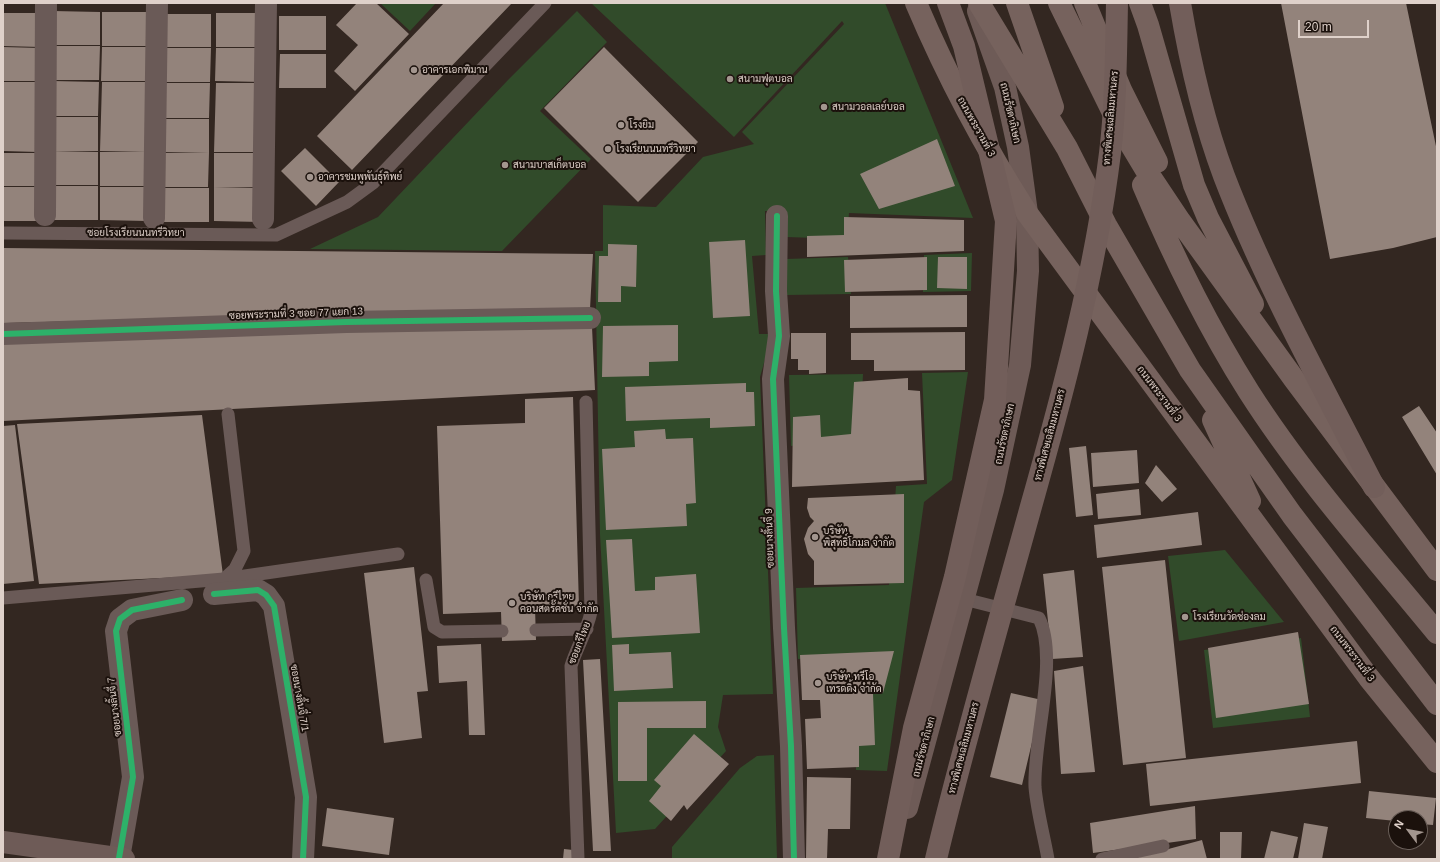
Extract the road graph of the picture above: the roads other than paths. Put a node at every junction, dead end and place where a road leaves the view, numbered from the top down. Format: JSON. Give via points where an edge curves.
{"nodes":[{"id":1,"x":46,"y":3,"type":"edge"},
{"id":2,"x":157,"y":3,"type":"edge"},
{"id":3,"x":266,"y":3,"type":"edge"},
{"id":4,"x":545,"y":3,"type":"edge"},
{"id":5,"x":916,"y":3,"type":"edge"},
{"id":6,"x":948,"y":3,"type":"edge"},
{"id":7,"x":975,"y":3,"type":"edge"},
{"id":8,"x":979,"y":3,"type":"edge"},
{"id":9,"x":1017,"y":3,"type":"edge"},
{"id":10,"x":1059,"y":3,"type":"edge"},
{"id":11,"x":1085,"y":3,"type":"edge"},
{"id":12,"x":1117,"y":3,"type":"edge"},
{"id":13,"x":1140,"y":3,"type":"edge"},
{"id":14,"x":1180,"y":3,"type":"edge"},
{"id":15,"x":1119,"y":125,"type":"junction"},
{"id":16,"x":1067,"y":148,"type":"junction"},
{"id":17,"x":1027,"y":213,"type":"junction"},
{"id":18,"x":45,"y":215,"type":"dead end"},
{"id":19,"x":777,"y":216,"type":"dead end"},
{"id":20,"x":154,"y":218,"type":"dead end"},
{"id":21,"x":266,"y":227,"type":"junction"},
{"id":22,"x":3,"y":233,"type":"edge"},
{"id":23,"x":1230,"y":292,"type":"junction"},
{"id":24,"x":590,"y":318,"type":"dead end"},
{"id":25,"x":3,"y":334,"type":"edge"},
{"id":26,"x":1190,"y":370,"type":"junction"},
{"id":27,"x":1294,"y":380,"type":"junction"},
{"id":28,"x":586,"y":402,"type":"dead end"},
{"id":29,"x":228,"y":414,"type":"dead end"},
{"id":30,"x":1374,"y":488,"type":"junction"},
{"id":31,"x":1269,"y":542,"type":"junction"},
{"id":32,"x":398,"y":554,"type":"dead end"},
{"id":33,"x":1437,"y":570,"type":"edge"},
{"id":34,"x":426,"y":580,"type":"dead end"},
{"id":35,"x":219,"y":587,"type":"junction"},
{"id":36,"x":3,"y":598,"type":"edge"},
{"id":37,"x":964,"y":599,"type":"junction"},
{"id":38,"x":182,"y":600,"type":"dead end"},
{"id":39,"x":587,"y":629,"type":"junction"},
{"id":40,"x":536,"y":630,"type":"dead end"},
{"id":41,"x":502,"y":631,"type":"dead end"},
{"id":42,"x":1437,"y":633,"type":"edge"},
{"id":43,"x":1437,"y":704,"type":"edge"},
{"id":44,"x":1437,"y":762,"type":"edge"},
{"id":45,"x":3,"y":842,"type":"edge"},
{"id":46,"x":1163,"y":846,"type":"dead end"},
{"id":47,"x":122,"y":859,"type":"edge"},
{"id":48,"x":303,"y":859,"type":"edge"},
{"id":49,"x":578,"y":859,"type":"edge"},
{"id":50,"x":794,"y":859,"type":"edge"},
{"id":51,"x":888,"y":859,"type":"edge"},
{"id":52,"x":893,"y":859,"type":"edge"},
{"id":53,"x":936,"y":859,"type":"edge"},
{"id":54,"x":1048,"y":859,"type":"edge"},
{"id":55,"x":1102,"y":859,"type":"edge"}],
"edges":[{"from":1,"to":18,"type":"street"},
{"from":2,"to":20,"type":"street"},
{"from":3,"to":21,"type":"street"},
{"from":4,"to":21,"type":"lane","name":"ซอยโรงเรียนนนทรีวิทยา","via":[[373,183],[347,202],[276,235]]},
{"from":5,"to":17,"type":"main road","name":"ถนนพระรามที่ 3","via":[[957,94]]},
{"from":6,"to":51,"type":"highway","bridge":true,"via":[[964,46],[1006,221],[995,400],[955,576],[914,728]]},
{"from":7,"to":17,"type":"main road","name":"ถนนรัชดาภิเษก","via":[[1005,87],[1018,147]]},
{"from":8,"to":16,"type":"main road"},
{"from":9,"to":16,"type":"main road"},
{"from":10,"to":15,"type":"main road"},
{"from":11,"to":23,"type":"main road","via":[[1138,125]]},
{"from":12,"to":53,"type":"highway","name":"ทางพิเศษเฉลิมมหานคร","bridge":true,"via":[[1110,152],[1095,244],[1052,432],[958,767]]},
{"from":13,"to":27,"type":"main road","via":[[1183,149],[1208,218]]},
{"from":14,"to":30,"type":"highway","via":[[1195,81],[1224,176],[1254,245]]},
{"from":15,"to":23,"type":"main road","via":[[1150,176]]},
{"from":15,"to":42,"type":"main road","via":[[1166,234],[1205,314],[1250,393],[1315,484]]},
{"from":16,"to":26,"type":"main road","via":[[1106,225]]},
{"from":17,"to":31,"type":"main road","name":"ถนนพระรามที่ 3"},
{"from":17,"to":37,"type":"main road","name":"ถนนรัชดาภิเษก","via":[[1028,271],[1020,365],[993,490]]},
{"from":19,"to":50,"type":"street","name":"ซอยนางลิ้นจี่ 9","via":[[776,291],[779,336],[773,379]]},
{"from":21,"to":22,"type":"lane","name":"ซอยโรงเรียนนนทรีวิทยา"},
{"from":23,"to":27,"type":"main road"},
{"from":24,"to":25,"type":"street","name":"ซอยพระรามที่ 3 ซอย 77 แยก 13","via":[[346,322]]},
{"from":26,"to":31,"type":"main road"},
{"from":26,"to":43,"type":"main road","via":[[1292,515]]},
{"from":27,"to":30,"type":"main road"},
{"from":28,"to":39,"type":"lane","name":"ซอยกรีไทย","via":[[591,612]]},
{"from":29,"to":35,"type":"lane","via":[[244,551],[235,569]]},
{"from":30,"to":33,"type":"main road"},
{"from":31,"to":44,"type":"main road","name":"ถนนพระรามที่ 3","via":[[1368,678]]},
{"from":32,"to":35,"type":"lane"},
{"from":34,"to":41,"type":"lane","via":[[434,627],[438,630]]},
{"from":35,"to":36,"type":"lane"},
{"from":35,"to":48,"type":"street","name":"ซอยนางลิ้นจี่ 7/1","via":[[258,590],[266,595],[274,606],[306,798]]},
{"from":37,"to":52,"type":"main road","name":"ถนนรัชดาภิเษก"},
{"from":37,"to":54,"type":"lane","via":[[1039,618],[1044,628],[1047,657],[1035,787]]},
{"from":38,"to":47,"type":"street","name":"ซอยนางลิ้นจี่ 7","via":[[132,610],[120,619],[116,631],[133,777]]},
{"from":39,"to":40,"type":"lane"},
{"from":39,"to":49,"type":"lane","name":"ซอยกรีไทย","via":[[576,648],[571,666]]},
{"from":45,"to":47,"type":"main road"},
{"from":46,"to":55,"type":"lane"}]}
